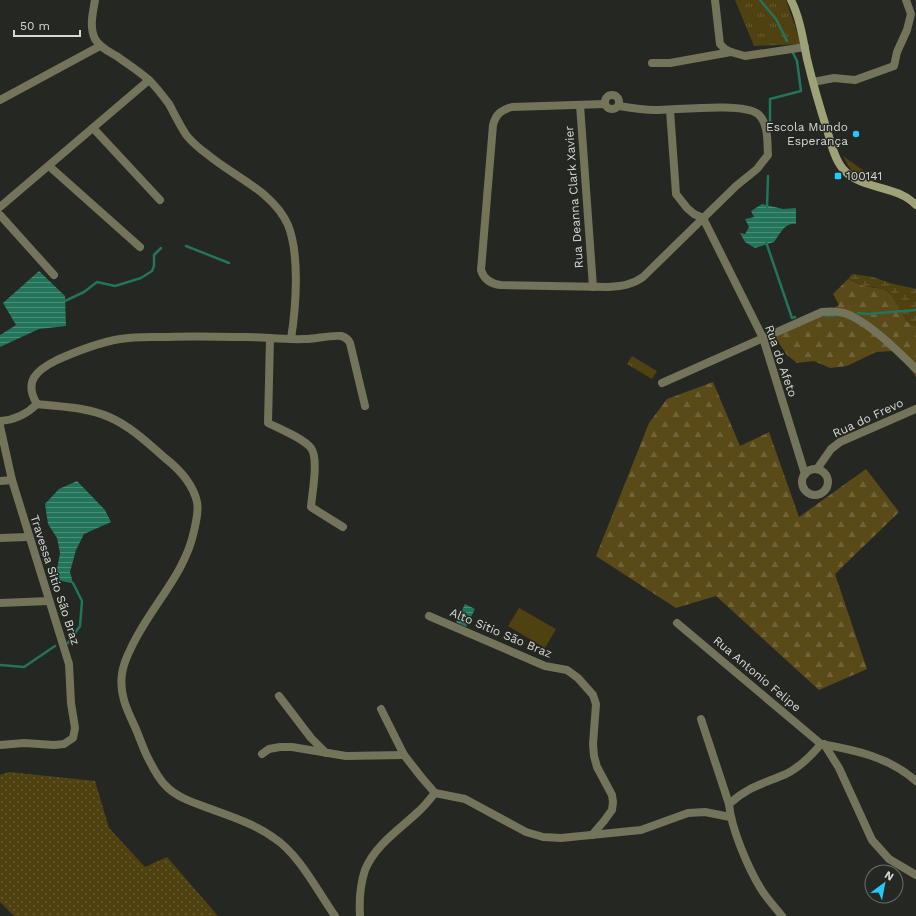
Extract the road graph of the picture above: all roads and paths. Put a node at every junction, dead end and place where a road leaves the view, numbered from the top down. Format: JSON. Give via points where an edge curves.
{"nodes":[{"id":1,"x":95,"y":0,"type":"edge"},
{"id":2,"x":715,"y":0,"type":"edge"},
{"id":3,"x":791,"y":0,"type":"edge"},
{"id":4,"x":906,"y":0,"type":"edge"},
{"id":5,"x":100,"y":46,"type":"junction"},
{"id":6,"x":804,"y":48,"type":"junction"},
{"id":7,"x":731,"y":52,"type":"junction"},
{"id":8,"x":652,"y":63,"type":"dead end"},
{"id":9,"x":149,"y":80,"type":"junction"},
{"id":10,"x":813,"y":82,"type":"junction"},
{"id":11,"x":0,"y":100,"type":"edge"},
{"id":12,"x":605,"y":104,"type":"junction"},
{"id":13,"x":580,"y":105,"type":"junction"},
{"id":14,"x":618,"y":106,"type":"junction"},
{"id":15,"x":670,"y":110,"type":"junction"},
{"id":16,"x":93,"y":128,"type":"junction"},
{"id":17,"x":49,"y":166,"type":"junction"},
{"id":18,"x":160,"y":200,"type":"dead end"},
{"id":19,"x":916,"y":205,"type":"edge"},
{"id":20,"x":0,"y":207,"type":"edge"},
{"id":21,"x":0,"y":215,"type":"edge"},
{"id":22,"x":703,"y":218,"type":"junction"},
{"id":23,"x":140,"y":247,"type":"dead end"},
{"id":24,"x":54,"y":276,"type":"dead end"},
{"id":25,"x":593,"y":287,"type":"junction"},
{"id":26,"x":270,"y":338,"type":"junction"},
{"id":27,"x":763,"y":338,"type":"junction"},
{"id":28,"x":291,"y":339,"type":"junction"},
{"id":29,"x":916,"y":368,"type":"edge"},
{"id":30,"x":662,"y":383,"type":"dead end"},
{"id":31,"x":37,"y":404,"type":"junction"},
{"id":32,"x":365,"y":406,"type":"dead end"},
{"id":33,"x":916,"y":409,"type":"edge"},
{"id":34,"x":0,"y":421,"type":"edge"},
{"id":35,"x":0,"y":426,"type":"edge"},
{"id":36,"x":816,"y":469,"type":"junction"},
{"id":37,"x":805,"y":474,"type":"junction"},
{"id":38,"x":12,"y":480,"type":"junction"},
{"id":39,"x":0,"y":481,"type":"edge"},
{"id":40,"x":343,"y":527,"type":"dead end"},
{"id":41,"x":28,"y":537,"type":"junction"},
{"id":42,"x":0,"y":538,"type":"edge"},
{"id":43,"x":49,"y":601,"type":"junction"},
{"id":44,"x":0,"y":603,"type":"edge"},
{"id":45,"x":429,"y":616,"type":"dead end"},
{"id":46,"x":677,"y":623,"type":"dead end"},
{"id":47,"x":278,"y":696,"type":"dead end"},
{"id":48,"x":381,"y":709,"type":"dead end"},
{"id":49,"x":701,"y":719,"type":"dead end"},
{"id":50,"x":822,"y":744,"type":"junction"},
{"id":51,"x":0,"y":745,"type":"edge"},
{"id":52,"x":326,"y":753,"type":"junction"},
{"id":53,"x":262,"y":754,"type":"dead end"},
{"id":54,"x":404,"y":756,"type":"junction"},
{"id":55,"x":916,"y":781,"type":"edge"},
{"id":56,"x":436,"y":793,"type":"junction"},
{"id":57,"x":729,"y":804,"type":"junction"},
{"id":58,"x":730,"y":817,"type":"junction"},
{"id":59,"x":592,"y":836,"type":"junction"},
{"id":60,"x":916,"y":875,"type":"edge"},
{"id":61,"x":335,"y":916,"type":"edge"},
{"id":62,"x":360,"y":916,"type":"edge"},
{"id":63,"x":782,"y":916,"type":"edge"}],
"edges":[{"from":1,"to":5,"type":"street","via":[[92,30]]},
{"from":2,"to":7,"type":"street","via":[[720,44]]},
{"from":3,"to":6,"type":"street","via":[[799,20]]},
{"from":4,"to":10,"type":"street","via":[[911,14],[894,66],[855,80],[834,78]]},
{"from":5,"to":9,"type":"street"},
{"from":5,"to":11,"type":"street"},
{"from":6,"to":7,"type":"street","via":[[745,56]]},
{"from":6,"to":10,"type":"street"},
{"from":7,"to":8,"type":"street","via":[[670,63]]},
{"from":9,"to":16,"type":"street"},
{"from":9,"to":28,"type":"street","via":[[196,145],[265,195],[288,224],[292,238],[296,285]]},
{"from":10,"to":19,"type":"street","via":[[830,142],[841,168],[852,179],[896,192]]},
{"from":12,"to":13,"type":"street"},
{"from":12,"to":14,"type":"street","via":[[610,110]]},
{"from":12,"to":14,"type":"street","via":[[607,97],[614,95],[619,99]]},
{"from":13,"to":25,"type":"street","name":"Rua Deanna Clark Xavier"},
{"from":13,"to":25,"type":"street","via":[[512,107],[499,112],[495,117],[481,270],[489,282],[501,285]]},
{"from":14,"to":15,"type":"street"},
{"from":15,"to":22,"type":"street","via":[[676,194],[687,208]]},
{"from":15,"to":22,"type":"street","via":[[752,110],[759,115],[767,130],[768,155],[757,169]]},
{"from":16,"to":17,"type":"street"},
{"from":16,"to":18,"type":"street"},
{"from":17,"to":20,"type":"street"},
{"from":17,"to":23,"type":"street"},
{"from":21,"to":24,"type":"street"},
{"from":22,"to":25,"type":"street","via":[[634,283]]},
{"from":22,"to":27,"type":"street","name":"Rua do Afeto"},
{"from":26,"to":28,"type":"street"},
{"from":26,"to":31,"type":"street","via":[[140,337],[101,343],[76,351],[41,368],[35,374],[31,390]]},
{"from":26,"to":40,"type":"street","via":[[268,423],[310,447],[315,458],[311,507]]},
{"from":27,"to":29,"type":"street","via":[[822,312],[834,311],[852,316],[871,329]]},
{"from":27,"to":30,"type":"street"},
{"from":27,"to":37,"type":"street","name":"Rua do Afeto"},
{"from":28,"to":32,"type":"street","via":[[339,336],[346,338],[350,343]]},
{"from":31,"to":34,"type":"street","via":[[16,419]]},
{"from":31,"to":61,"type":"street","via":[[94,412],[110,417],[144,439],[184,476],[193,489],[198,503],[196,520],[183,563],[137,635],[124,661],[121,686],[125,706],[153,766],[172,792],[242,821],[276,839],[299,863]]},
{"from":33,"to":36,"type":"street","name":"Rua do Frevo","via":[[840,442],[827,453]]},
{"from":35,"to":38,"type":"street","name":"Travessa Sitio São Braz"},
{"from":36,"to":37,"type":"street"},
{"from":36,"to":37,"type":"street","name":"Rua do Afeto","via":[[824,473],[828,480],[826,488],[820,494],[812,494],[805,490],[802,482]]},
{"from":38,"to":39,"type":"street"},
{"from":38,"to":41,"type":"street","name":"Travessa Sitio São Braz"},
{"from":41,"to":42,"type":"street"},
{"from":41,"to":43,"type":"street","name":"Travessa Sitio São Braz"},
{"from":43,"to":44,"type":"street"},
{"from":43,"to":51,"type":"street","name":"Travessa Sitio São Braz","via":[[69,664],[75,734],[70,742],[64,744]]},
{"from":45,"to":59,"type":"street","name":"Alto Sitio São Braz","via":[[545,666],[567,670],[593,695],[596,704],[594,756],[613,802],[612,810]]},
{"from":46,"to":50,"type":"street","name":"Rua Antonio Felipe"},
{"from":47,"to":52,"type":"street"},
{"from":48,"to":54,"type":"street"},
{"from":49,"to":57,"type":"street"},
{"from":50,"to":55,"type":"street","via":[[871,755],[891,764]]},
{"from":50,"to":57,"type":"street","via":[[801,764],[787,773],[748,789]]},
{"from":50,"to":60,"type":"street","via":[[850,791],[872,840],[889,859]]},
{"from":52,"to":53,"type":"street","via":[[280,747],[269,749]]},
{"from":52,"to":54,"type":"street","via":[[346,756]]},
{"from":54,"to":56,"type":"street"},
{"from":56,"to":59,"type":"street","via":[[464,799],[526,832],[543,837]]},
{"from":56,"to":62,"type":"street","via":[[374,856],[360,887]]},
{"from":57,"to":58,"type":"street"},
{"from":58,"to":59,"type":"street","via":[[705,812],[688,813],[640,830]]},
{"from":58,"to":63,"type":"street","via":[[746,860],[761,889]]}]}
